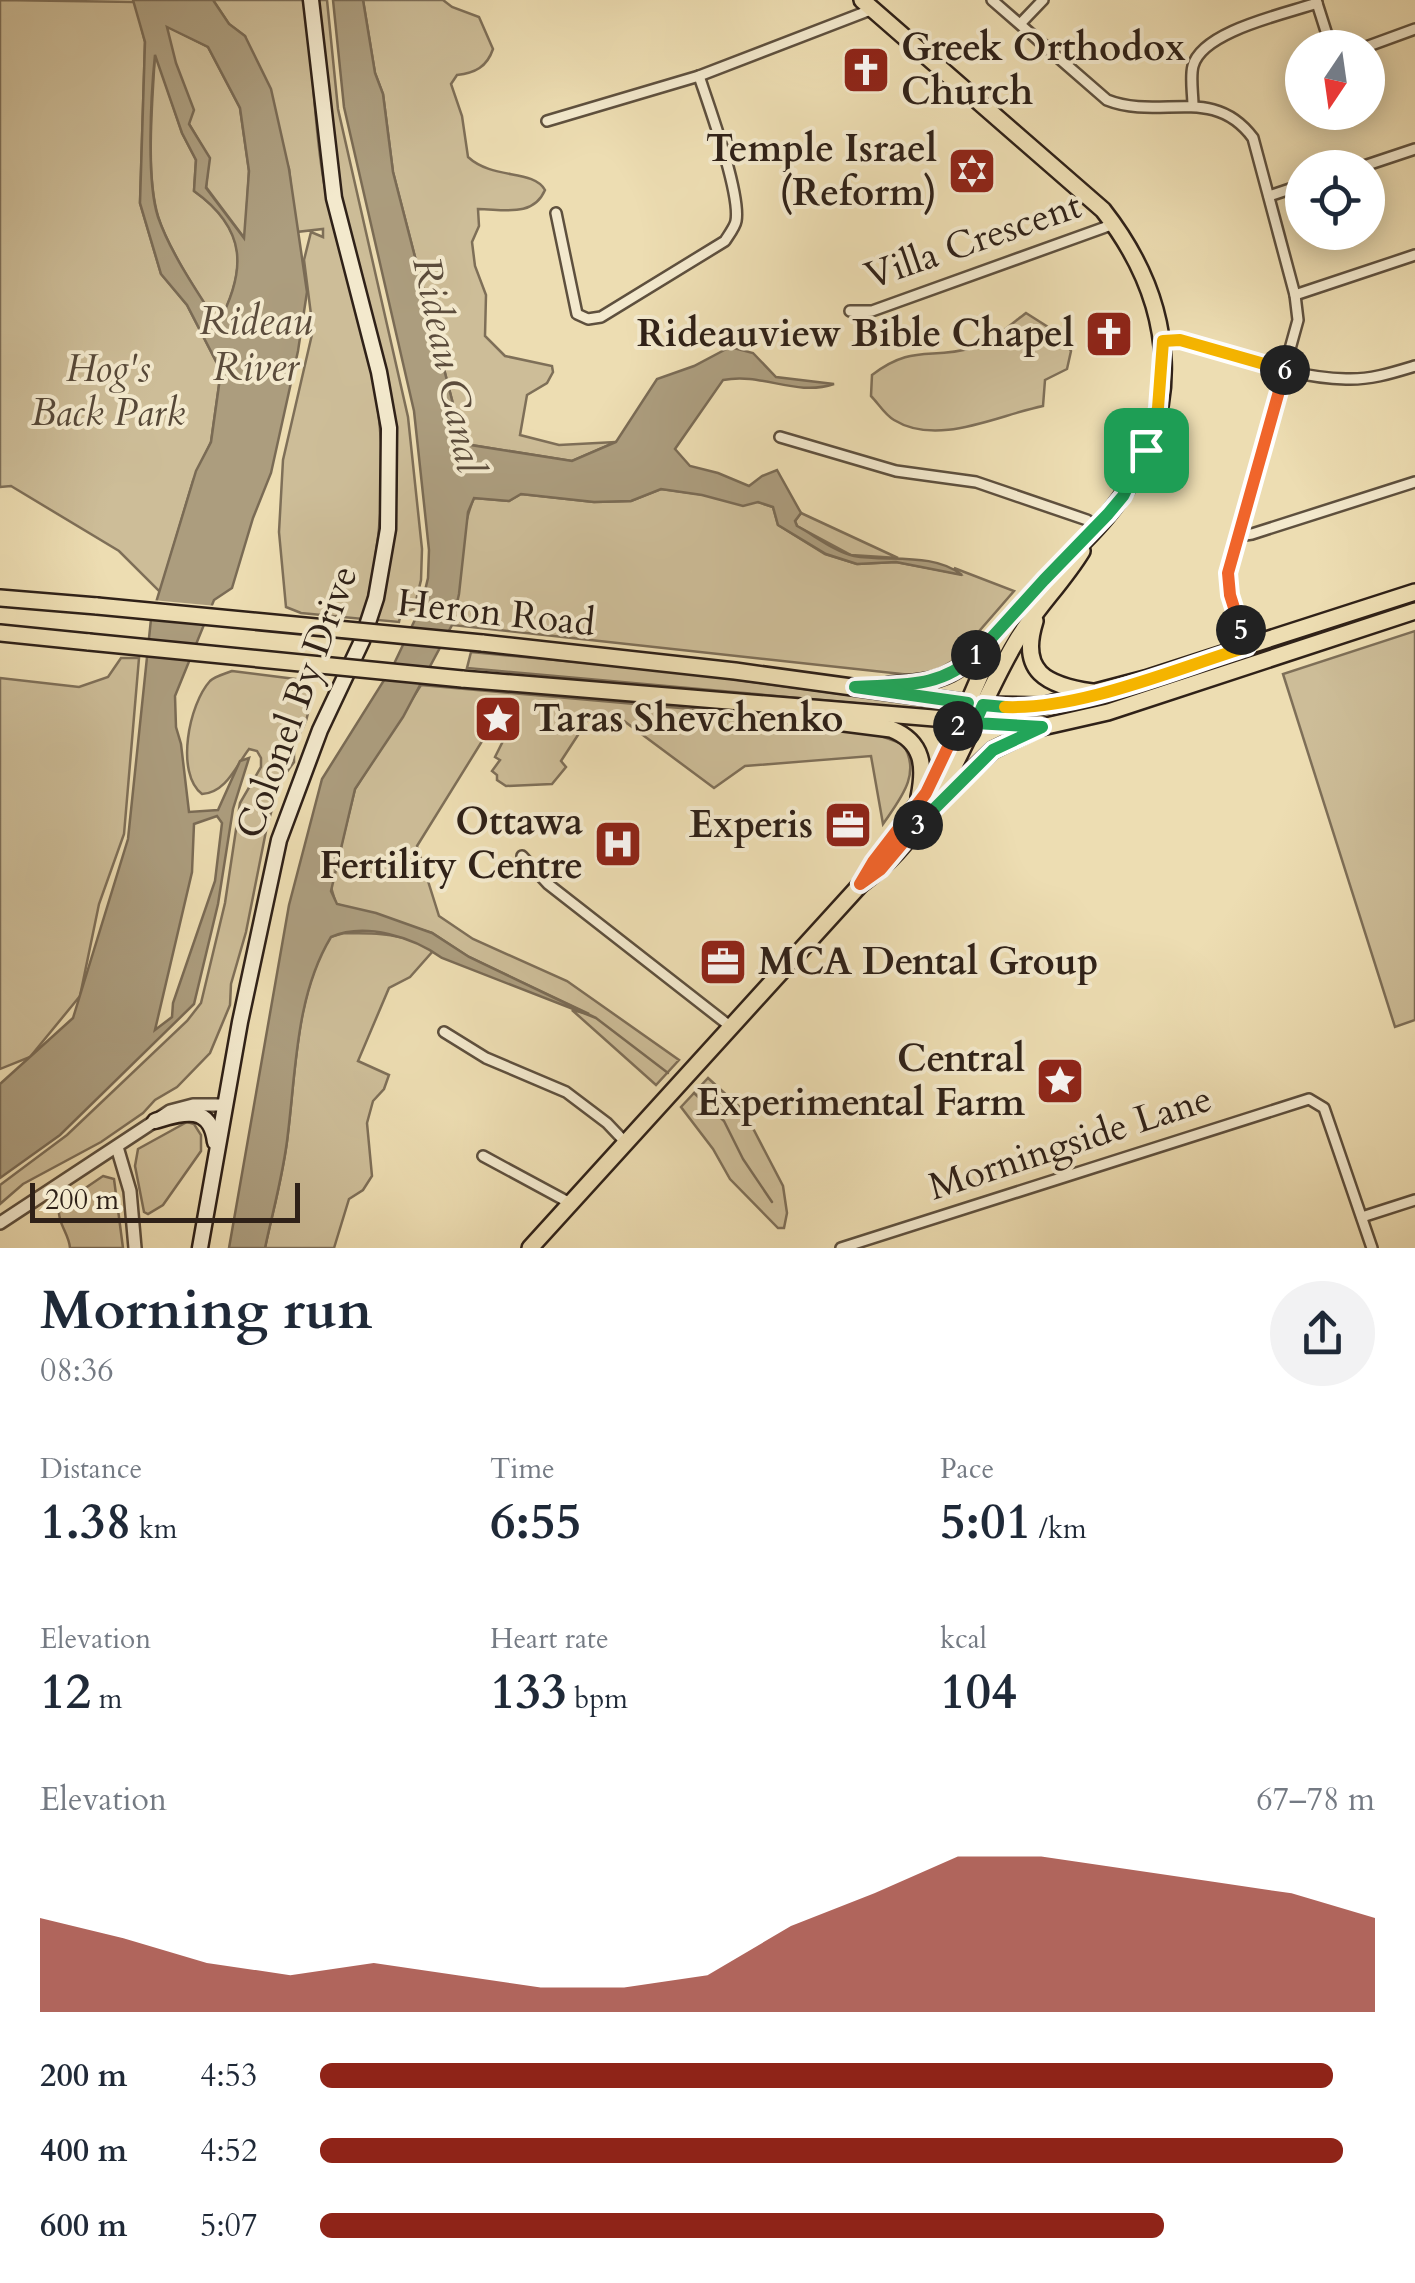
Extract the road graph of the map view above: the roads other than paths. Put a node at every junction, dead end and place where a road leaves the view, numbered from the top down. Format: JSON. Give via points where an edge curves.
{"nodes":[{"id":1,"x":311,"y":0,"type":"edge"},
{"id":2,"x":992,"y":0,"type":"edge"},
{"id":3,"x":1043,"y":0,"type":"edge"},
{"id":4,"x":1316,"y":2,"type":"edge"},
{"id":5,"x":868,"y":5,"type":"edge"},
{"id":6,"x":1021,"y":23,"type":"junction"},
{"id":7,"x":1415,"y":29,"type":"edge"},
{"id":8,"x":1325,"y":30,"type":"edge"},
{"id":9,"x":1385,"y":40,"type":"edge"},
{"id":10,"x":700,"y":76,"type":"junction"},
{"id":11,"x":1193,"y":106,"type":"junction"},
{"id":12,"x":548,"y":121,"type":"dead end"},
{"id":13,"x":1415,"y":150,"type":"edge"},
{"id":14,"x":1385,"y":159,"type":"edge"},
{"id":15,"x":1285,"y":191,"type":"edge"},
{"id":16,"x":1270,"y":196,"type":"junction"},
{"id":17,"x":556,"y":213,"type":"dead end"},
{"id":18,"x":1114,"y":224,"type":"junction"},
{"id":19,"x":1415,"y":256,"type":"edge"},
{"id":20,"x":1296,"y":295,"type":"junction"},
{"id":21,"x":850,"y":311,"type":"dead end"},
{"id":22,"x":1163,"y":341,"type":"junction"},
{"id":23,"x":1415,"y":366,"type":"edge"},
{"id":24,"x":1286,"y":368,"type":"junction"},
{"id":25,"x":780,"y":437,"type":"dead end"},
{"id":26,"x":1415,"y":482,"type":"edge"},
{"id":27,"x":1095,"y":530,"type":"junction"},
{"id":28,"x":1238,"y":536,"type":"junction"},
{"id":29,"x":1049,"y":585,"type":"junction"},
{"id":30,"x":1415,"y":592,"type":"edge"},
{"id":31,"x":0,"y":598,"type":"edge"},
{"id":32,"x":1040,"y":608,"type":"junction"},
{"id":33,"x":1415,"y":611,"type":"edge"},
{"id":34,"x":1008,"y":623,"type":"junction"},
{"id":35,"x":0,"y":632,"type":"edge"},
{"id":36,"x":1247,"y":647,"type":"junction"},
{"id":37,"x":855,"y":687,"type":"junction"},
{"id":38,"x":1098,"y":693,"type":"junction"},
{"id":39,"x":706,"y":700,"type":"junction"},
{"id":40,"x":976,"y":704,"type":"junction"},
{"id":41,"x":968,"y":722,"type":"junction"},
{"id":42,"x":1042,"y":727,"type":"junction"},
{"id":43,"x":924,"y":809,"type":"junction"},
{"id":44,"x":522,"y":856,"type":"dead end"},
{"id":45,"x":732,"y":1027,"type":"junction"},
{"id":46,"x":444,"y":1032,"type":"dead end"},
{"id":47,"x":224,"y":1106,"type":"junction"},
{"id":48,"x":154,"y":1121,"type":"junction"},
{"id":49,"x":626,"y":1143,"type":"junction"},
{"id":50,"x":117,"y":1147,"type":"junction"},
{"id":51,"x":483,"y":1156,"type":"dead end"},
{"id":52,"x":214,"y":1160,"type":"junction"},
{"id":53,"x":1415,"y":1200,"type":"edge"},
{"id":54,"x":570,"y":1203,"type":"junction"},
{"id":55,"x":1362,"y":1217,"type":"junction"},
{"id":56,"x":0,"y":1223,"type":"edge"},
{"id":57,"x":136,"y":1248,"type":"edge"},
{"id":58,"x":200,"y":1248,"type":"edge"},
{"id":59,"x":530,"y":1248,"type":"edge"},
{"id":60,"x":840,"y":1248,"type":"edge"},
{"id":61,"x":1372,"y":1248,"type":"edge"}],
"edges":[{"from":1,"to":47,"type":"main road","name":"Colonel By Drive","via":[[334,198],[389,428],[388,529],[362,641],[278,840]]},
{"from":2,"to":6,"type":"street"},
{"from":3,"to":6,"type":"street"},
{"from":4,"to":8,"type":"street"},
{"from":4,"to":11,"type":"street","via":[[1222,35],[1204,48],[1193,66]]},
{"from":5,"to":10,"type":"street"},
{"from":5,"to":18,"type":"main road","via":[[1082,188]]},
{"from":6,"to":11,"type":"street","via":[[1107,100],[1126,108]]},
{"from":7,"to":9,"type":"street"},
{"from":10,"to":12,"type":"street"},
{"from":10,"to":17,"type":"street","via":[[734,201],[736,222],[725,242],[602,317],[588,319],[577,314]]},
{"from":11,"to":16,"type":"street","via":[[1240,121],[1253,138]]},
{"from":13,"to":14,"type":"street"},
{"from":15,"to":16,"type":"street"},
{"from":16,"to":20,"type":"street"},
{"from":18,"to":21,"type":"street","name":"Villa Crescent","via":[[872,311]]},
{"from":18,"to":22,"type":"main road","via":[[1144,275]]},
{"from":19,"to":20,"type":"street"},
{"from":20,"to":24,"type":"street","via":[[1298,320]]},
{"from":22,"to":24,"type":"street"},
{"from":22,"to":27,"type":"main road","via":[[1150,440],[1123,496]]},
{"from":23,"to":24,"type":"street","via":[[1347,379]]},
{"from":24,"to":28,"type":"street"},
{"from":25,"to":27,"type":"street","via":[[896,471],[976,482],[1087,520]]},
{"from":26,"to":28,"type":"street"},
{"from":27,"to":29,"type":"main road"},
{"from":28,"to":36,"type":"street","via":[[1228,573]]},
{"from":29,"to":32,"type":"main road"},
{"from":29,"to":34,"type":"main road"},
{"from":30,"to":36,"type":"main road","name":"Heron Road"},
{"from":31,"to":37,"type":"main road","name":"Heron Road","bridge":true,"via":[[482,643]]},
{"from":32,"to":38,"type":"main road","via":[[1030,643],[1038,672],[1056,685]]},
{"from":32,"to":40,"type":"main road"},
{"from":33,"to":42,"type":"main road","via":[[1108,712]]},
{"from":34,"to":37,"type":"main road","via":[[961,669],[938,680]]},
{"from":34,"to":40,"type":"main road"},
{"from":35,"to":39,"type":"main road","name":"Heron Road","bridge":true},
{"from":36,"to":38,"type":"main road","name":"Heron Road"},
{"from":37,"to":40,"type":"main road","name":"Heron Road"},
{"from":38,"to":40,"type":"main road","name":"Heron Road","via":[[1042,706]]},
{"from":39,"to":41,"type":"main road","name":"Heron Road"},
{"from":39,"to":43,"type":"main road","via":[[898,732],[922,758]]},
{"from":40,"to":41,"type":"main road"},
{"from":41,"to":42,"type":"main road","name":"Heron Road"},
{"from":41,"to":43,"type":"main road","via":[[936,774]]},
{"from":42,"to":43,"type":"main road","via":[[993,750]]},
{"from":43,"to":45,"type":"main road"},
{"from":44,"to":45,"type":"street","via":[[548,884]]},
{"from":45,"to":49,"type":"main road"},
{"from":46,"to":49,"type":"street","via":[[566,1092]]},
{"from":47,"to":48,"type":"street","via":[[184,1106]]},
{"from":47,"to":52,"type":"main road","name":"Colonel By Drive"},
{"from":48,"to":50,"type":"street"},
{"from":48,"to":52,"type":"main road","via":[[202,1116],[213,1129]]},
{"from":49,"to":54,"type":"main road"},
{"from":50,"to":56,"type":"street"},
{"from":50,"to":57,"type":"street"},
{"from":51,"to":54,"type":"street"},
{"from":52,"to":58,"type":"main road","name":"Colonel By Drive"},
{"from":53,"to":55,"type":"street"},
{"from":54,"to":59,"type":"main road"},
{"from":55,"to":60,"type":"street","name":"Morningside Lane","via":[[1324,1108],[1295,1102]]},
{"from":55,"to":61,"type":"street"}]}
